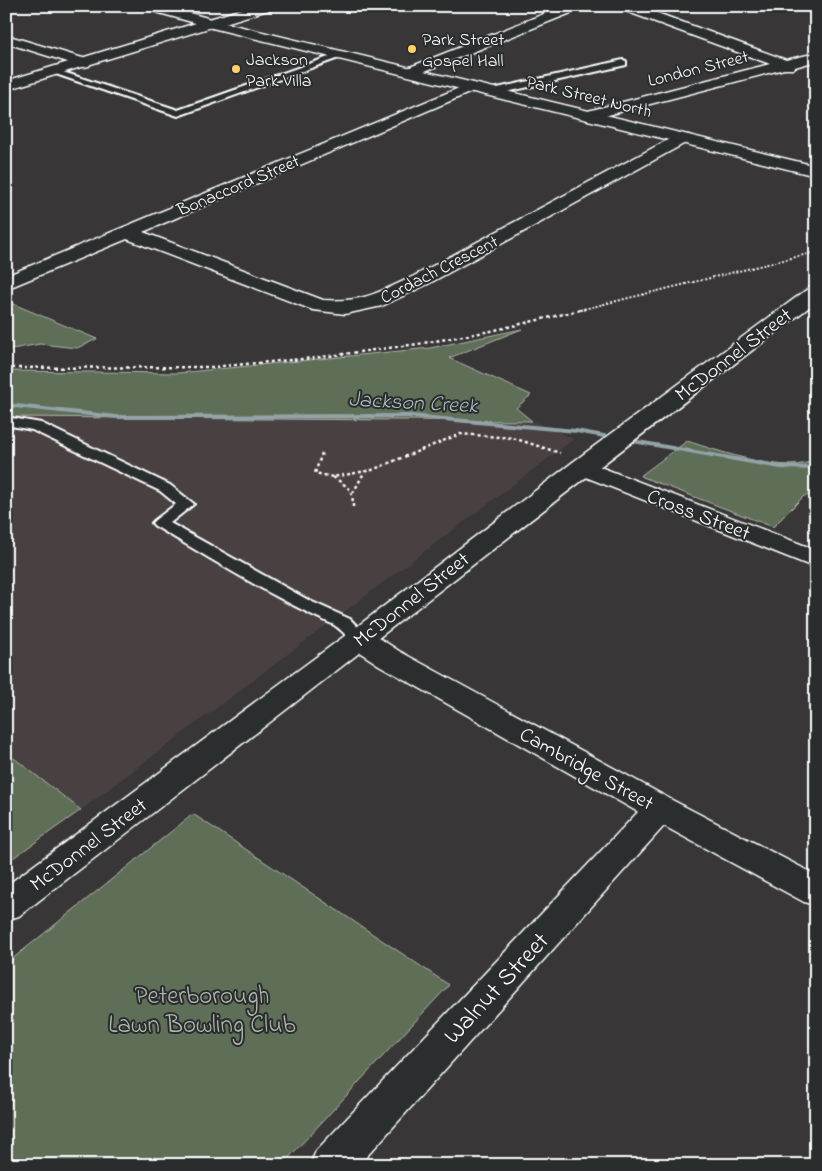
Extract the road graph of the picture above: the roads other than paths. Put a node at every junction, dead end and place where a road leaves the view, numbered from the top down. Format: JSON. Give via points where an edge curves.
{"nodes":[{"id":1,"x":150,"y":6,"type":"edge"},
{"id":2,"x":266,"y":6,"type":"edge"},
{"id":3,"x":576,"y":6,"type":"edge"},
{"id":4,"x":625,"y":6,"type":"edge"},
{"id":5,"x":213,"y":24,"type":"junction"},
{"id":6,"x":6,"y":39,"type":"edge"},
{"id":7,"x":343,"y":55,"type":"junction"},
{"id":8,"x":816,"y":57,"type":"edge"},
{"id":9,"x":84,"y":63,"type":"junction"},
{"id":10,"x":623,"y":63,"type":"dead end"},
{"id":11,"x":785,"y":65,"type":"junction"},
{"id":12,"x":54,"y":72,"type":"junction"},
{"id":13,"x":410,"y":72,"type":"junction"},
{"id":14,"x":808,"y":73,"type":"dead end"},
{"id":15,"x":6,"y":86,"type":"edge"},
{"id":16,"x":471,"y":87,"type":"junction"},
{"id":17,"x":493,"y":92,"type":"junction"},
{"id":18,"x":589,"y":115,"type":"junction"},
{"id":19,"x":682,"y":138,"type":"junction"},
{"id":20,"x":816,"y":171,"type":"edge"},
{"id":21,"x":126,"y":232,"type":"junction"},
{"id":22,"x":6,"y":283,"type":"edge"},
{"id":23,"x":816,"y":292,"type":"edge"},
{"id":24,"x":6,"y":421,"type":"edge"},
{"id":25,"x":582,"y":459,"type":"junction"},
{"id":26,"x":816,"y":560,"type":"edge"},
{"id":27,"x":360,"y":639,"type":"junction"},
{"id":28,"x":660,"y":809,"type":"junction"},
{"id":29,"x":816,"y":892,"type":"edge"},
{"id":30,"x":6,"y":906,"type":"edge"},
{"id":31,"x":331,"y":1165,"type":"edge"}],
"edges":[{"from":1,"to":5,"type":"street","name":"Park Street North"},
{"from":2,"to":5,"type":"street"},
{"from":3,"to":13,"type":"street"},
{"from":4,"to":11,"type":"street"},
{"from":5,"to":7,"type":"street","name":"Park Street North"},
{"from":5,"to":9,"type":"street"},
{"from":6,"to":9,"type":"street"},
{"from":7,"to":12,"type":"lane","via":[[178,113]]},
{"from":7,"to":13,"type":"street","name":"Park Street North"},
{"from":8,"to":11,"type":"street","name":"London Street"},
{"from":9,"to":12,"type":"street"},
{"from":10,"to":17,"type":"lane"},
{"from":11,"to":14,"type":"street"},
{"from":11,"to":18,"type":"street","name":"London Street"},
{"from":12,"to":15,"type":"street"},
{"from":13,"to":16,"type":"street","name":"Park Street North"},
{"from":16,"to":17,"type":"street","name":"Park Street North"},
{"from":16,"to":21,"type":"street","name":"Bonaccord Street"},
{"from":17,"to":18,"type":"street","name":"Park Street North"},
{"from":18,"to":19,"type":"street","name":"Park Street North"},
{"from":19,"to":20,"type":"street","name":"Park Street North"},
{"from":19,"to":21,"type":"street","name":"Cordach Crescent","via":[[421,280],[375,302],[345,308],[320,306]]},
{"from":21,"to":22,"type":"street","name":"Bonaccord Street"},
{"from":23,"to":25,"type":"street","name":"McDonnel Street","via":[[634,428]]},
{"from":24,"to":27,"type":"lane","via":[[36,426],[165,488],[186,504],[160,523],[304,605],[344,623]]},
{"from":25,"to":26,"type":"street","name":"Cross Street"},
{"from":25,"to":27,"type":"street","name":"McDonnel Street"},
{"from":27,"to":28,"type":"street","name":"Cambridge Street"},
{"from":27,"to":30,"type":"street","name":"McDonnel Street"},
{"from":28,"to":29,"type":"street","name":"Cambridge Street"},
{"from":28,"to":31,"type":"street","name":"Walnut Street"}]}
